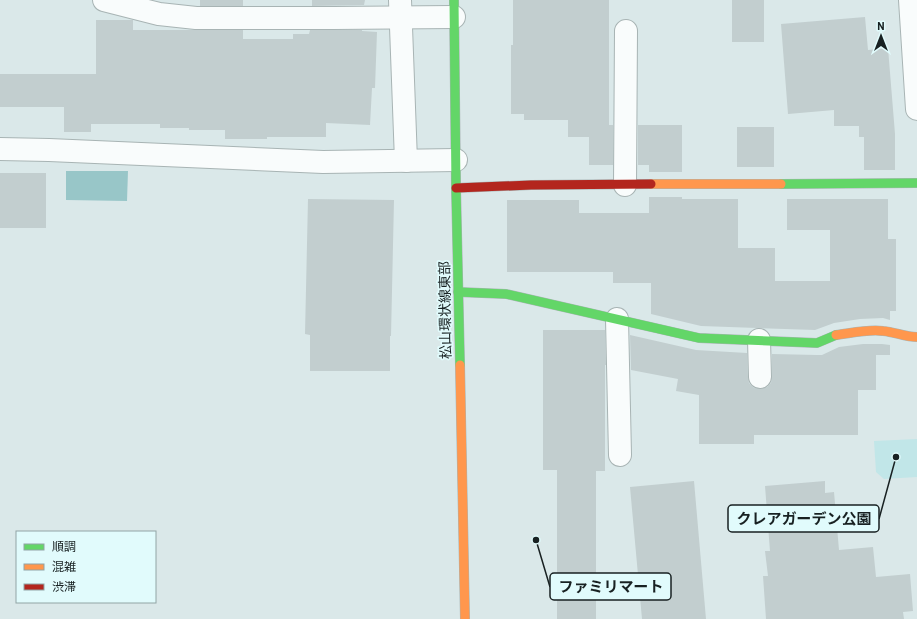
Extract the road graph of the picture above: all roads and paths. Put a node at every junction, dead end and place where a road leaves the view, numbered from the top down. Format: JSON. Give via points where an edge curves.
{"nodes":[{"id":1,"x":104,"y":0,"type":"edge"},
{"id":2,"x":910,"y":0,"type":"edge"},
{"id":3,"x":454,"y":8,"type":"edge"},
{"id":4,"x":196,"y":9,"type":"edge"},
{"id":5,"x":400,"y":9,"type":"edge"},
{"id":6,"x":626,"y":31,"type":"dead end"},
{"id":7,"x":917,"y":109,"type":"edge"},
{"id":8,"x":0,"y":149,"type":"edge"},
{"id":9,"x":456,"y":160,"type":"junction"},
{"id":10,"x":406,"y":161,"type":"junction"},
{"id":11,"x":917,"y":183,"type":"edge"},
{"id":12,"x":625,"y":185,"type":"junction"},
{"id":13,"x":456,"y":188,"type":"junction"},
{"id":14,"x":458,"y":292,"type":"junction"},
{"id":15,"x":617,"y":319,"type":"junction"},
{"id":16,"x":917,"y":337,"type":"edge"},
{"id":17,"x":759,"y":340,"type":"junction"},
{"id":18,"x":760,"y":377,"type":"dead end"},
{"id":19,"x":620,"y":455,"type":"dead end"},
{"id":20,"x":465,"y":619,"type":"edge"}],
"edges":[{"from":1,"to":4,"type":"street","via":[[159,14]]},
{"from":2,"to":7,"type":"street"},
{"from":3,"to":5,"type":"street"},
{"from":3,"to":9,"type":"street","name":"松山環状線東部"},
{"from":4,"to":5,"type":"street","via":[[334,18]]},
{"from":5,"to":10,"type":"street"},
{"from":6,"to":12,"type":"street"},
{"from":8,"to":10,"type":"street","via":[[315,162]]},
{"from":9,"to":10,"type":"street"},
{"from":9,"to":13,"type":"street","name":"松山環状線東部"},
{"from":11,"to":12,"type":"street"},
{"from":12,"to":13,"type":"street"},
{"from":13,"to":14,"type":"street","name":"松山環状線東部"},
{"from":14,"to":15,"type":"street","via":[[506,294]]},
{"from":14,"to":20,"type":"street","name":"松山環状線東部"},
{"from":15,"to":17,"type":"street","via":[[699,338]]},
{"from":15,"to":19,"type":"street"},
{"from":16,"to":17,"type":"street","via":[[883,331],[862,331],[836,335],[817,343]]},
{"from":17,"to":18,"type":"street"}]}
